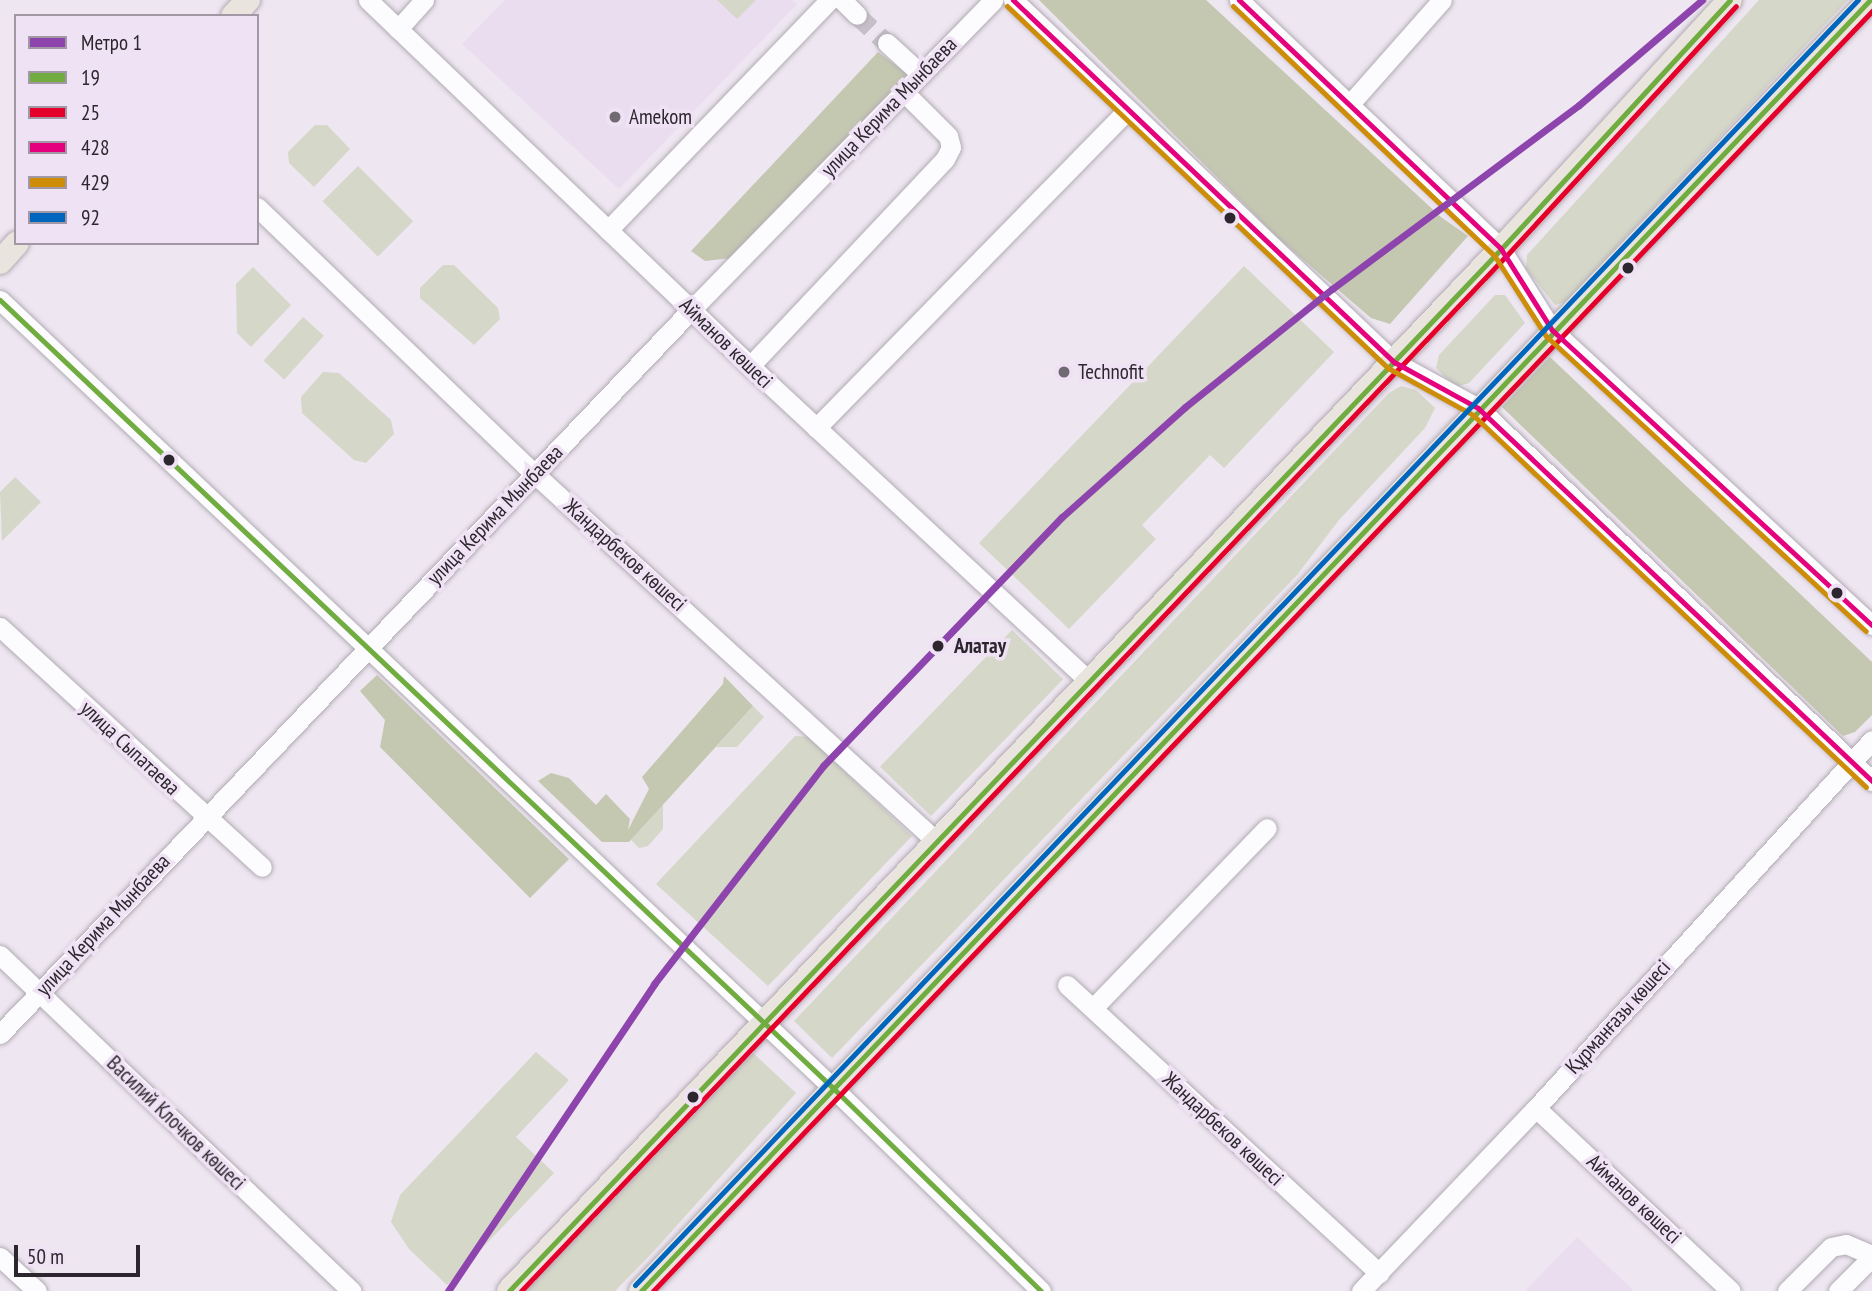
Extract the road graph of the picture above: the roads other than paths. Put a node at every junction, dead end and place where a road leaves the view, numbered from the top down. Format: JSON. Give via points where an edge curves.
{"nodes":[{"id":1,"x":248,"y":0,"type":"edge"},
{"id":2,"x":368,"y":0,"type":"edge"},
{"id":3,"x":424,"y":0,"type":"edge"},
{"id":4,"x":829,"y":0,"type":"edge"},
{"id":5,"x":842,"y":0,"type":"edge"},
{"id":6,"x":994,"y":0,"type":"edge"},
{"id":7,"x":1013,"y":0,"type":"edge"},
{"id":8,"x":1239,"y":0,"type":"edge"},
{"id":9,"x":1442,"y":0,"type":"edge"},
{"id":10,"x":1730,"y":0,"type":"edge"},
{"id":11,"x":1870,"y":0,"type":"edge"},
{"id":12,"x":235,"y":14,"type":"edge"},
{"id":13,"x":857,"y":15,"type":"tunnel mouth"},
{"id":14,"x":398,"y":29,"type":"junction"},
{"id":15,"x":887,"y":43,"type":"tunnel mouth"},
{"id":16,"x":921,"y":74,"type":"junction"},
{"id":17,"x":904,"y":92,"type":"junction"},
{"id":18,"x":1349,"y":105,"type":"junction"},
{"id":19,"x":1126,"y":111,"type":"junction"},
{"id":20,"x":259,"y":209,"type":"edge"},
{"id":21,"x":608,"y":230,"type":"junction"},
{"id":22,"x":15,"y":245,"type":"edge"},
{"id":23,"x":1501,"y":249,"type":"junction"},
{"id":24,"x":0,"y":262,"type":"edge"},
{"id":25,"x":0,"y":300,"type":"edge"},
{"id":26,"x":691,"y":310,"type":"junction"},
{"id":27,"x":1552,"y":330,"type":"junction"},
{"id":28,"x":1394,"y":362,"type":"junction"},
{"id":29,"x":750,"y":366,"type":"junction"},
{"id":30,"x":1478,"y":408,"type":"junction"},
{"id":31,"x":816,"y":428,"type":"junction"},
{"id":32,"x":534,"y":473,"type":"junction"},
{"id":33,"x":1872,"y":625,"type":"edge"},
{"id":34,"x":0,"y":627,"type":"edge"},
{"id":35,"x":369,"y":647,"type":"junction"},
{"id":36,"x":1088,"y":680,"type":"junction"},
{"id":37,"x":1872,"y":740,"type":"edge"},
{"id":38,"x":1852,"y":762,"type":"junction"},
{"id":39,"x":1872,"y":781,"type":"edge"},
{"id":40,"x":205,"y":817,"type":"junction"},
{"id":41,"x":1267,"y":828,"type":"dead end"},
{"id":42,"x":936,"y":841,"type":"junction"},
{"id":43,"x":262,"y":867,"type":"dead end"},
{"id":44,"x":0,"y":955,"type":"edge"},
{"id":45,"x":1067,"y":985,"type":"dead end"},
{"id":46,"x":40,"y":992,"type":"junction"},
{"id":47,"x":1093,"y":1008,"type":"junction"},
{"id":48,"x":764,"y":1022,"type":"junction"},
{"id":49,"x":0,"y":1034,"type":"edge"},
{"id":50,"x":832,"y":1087,"type":"junction"},
{"id":51,"x":1536,"y":1108,"type":"junction"},
{"id":52,"x":1872,"y":1256,"type":"edge"},
{"id":53,"x":0,"y":1257,"type":"edge"},
{"id":54,"x":1379,"y":1273,"type":"junction"},
{"id":55,"x":37,"y":1291,"type":"edge"},
{"id":56,"x":351,"y":1291,"type":"edge"},
{"id":57,"x":509,"y":1291,"type":"edge"},
{"id":58,"x":640,"y":1291,"type":"edge"},
{"id":59,"x":1041,"y":1291,"type":"edge"},
{"id":60,"x":1361,"y":1291,"type":"edge"},
{"id":61,"x":1731,"y":1291,"type":"edge"},
{"id":62,"x":1787,"y":1291,"type":"edge"},
{"id":63,"x":1838,"y":1291,"type":"edge"}],
"edges":[{"from":1,"to":12,"type":"main road"},
{"from":2,"to":14,"type":"street","name":"Айманов көшесі"},
{"from":3,"to":14,"type":"street"},
{"from":4,"to":21,"type":"street"},
{"from":5,"to":13,"type":"street"},
{"from":6,"to":16,"type":"street","name":"улица Керима Мынбаева"},
{"from":7,"to":19,"type":"street"},
{"from":8,"to":18,"type":"street"},
{"from":9,"to":18,"type":"street"},
{"from":10,"to":23,"type":"main road"},
{"from":11,"to":27,"type":"main road"},
{"from":14,"to":21,"type":"street","name":"Айманов көшесі"},
{"from":15,"to":16,"type":"street"},
{"from":16,"to":17,"type":"street","name":"улица Керима Мынбаева"},
{"from":17,"to":26,"type":"street","name":"улица Керима Мынбаева"},
{"from":17,"to":29,"type":"street","via":[[948,136],[951,147],[946,159]]},
{"from":18,"to":23,"type":"street"},
{"from":19,"to":28,"type":"street"},
{"from":19,"to":31,"type":"street"},
{"from":20,"to":32,"type":"street","name":"Жандарбеков көшесі"},
{"from":21,"to":26,"type":"street","name":"Айманов көшесі"},
{"from":22,"to":24,"type":"main road"},
{"from":23,"to":27,"type":"street"},
{"from":23,"to":28,"type":"main road"},
{"from":25,"to":35,"type":"street"},
{"from":26,"to":29,"type":"street","name":"Айманов көшесі"},
{"from":26,"to":32,"type":"street","name":"улица Керима Мынбаева"},
{"from":27,"to":30,"type":"main road"},
{"from":27,"to":33,"type":"street"},
{"from":28,"to":30,"type":"street"},
{"from":28,"to":36,"type":"main road"},
{"from":29,"to":31,"type":"street","name":"Айманов көшесі"},
{"from":30,"to":38,"type":"street"},
{"from":30,"to":50,"type":"main road"},
{"from":31,"to":36,"type":"street","name":"Айманов көшесі"},
{"from":32,"to":35,"type":"street","name":"улица Керима Мынбаева"},
{"from":32,"to":42,"type":"street","name":"Жандарбеков көшесі"},
{"from":34,"to":40,"type":"street","name":"улица Сыпатаева"},
{"from":35,"to":40,"type":"street","name":"улица Керима Мынбаева"},
{"from":35,"to":48,"type":"street"},
{"from":36,"to":42,"type":"main road"},
{"from":37,"to":38,"type":"street","name":"Құрманғазы көшесі"},
{"from":38,"to":39,"type":"street"},
{"from":38,"to":51,"type":"street","name":"Құрманғазы көшесі"},
{"from":40,"to":43,"type":"street","name":"улица Сыпатаева"},
{"from":40,"to":46,"type":"street","name":"улица Керима Мынбаева"},
{"from":41,"to":47,"type":"street"},
{"from":42,"to":48,"type":"main road"},
{"from":44,"to":46,"type":"street","name":"Василий Клочков көшесі"},
{"from":45,"to":47,"type":"street","name":"Жандарбеков көшесі"},
{"from":46,"to":49,"type":"street","name":"улица Керима Мынбаева"},
{"from":46,"to":56,"type":"street","name":"Василий Клочков көшесі"},
{"from":47,"to":54,"type":"street","name":"Жандарбеков көшесі"},
{"from":48,"to":50,"type":"street"},
{"from":48,"to":57,"type":"main road"},
{"from":50,"to":58,"type":"main road"},
{"from":50,"to":59,"type":"street"},
{"from":51,"to":54,"type":"street","name":"Құрманғазы көшесі"},
{"from":51,"to":61,"type":"street","name":"Айманов көшесі"},
{"from":52,"to":62,"type":"street","via":[[1846,1244],[1831,1247]]},
{"from":52,"to":63,"type":"street"},
{"from":53,"to":55,"type":"street"},
{"from":54,"to":60,"type":"street","name":"Құрманғазы көшесі"}]}
